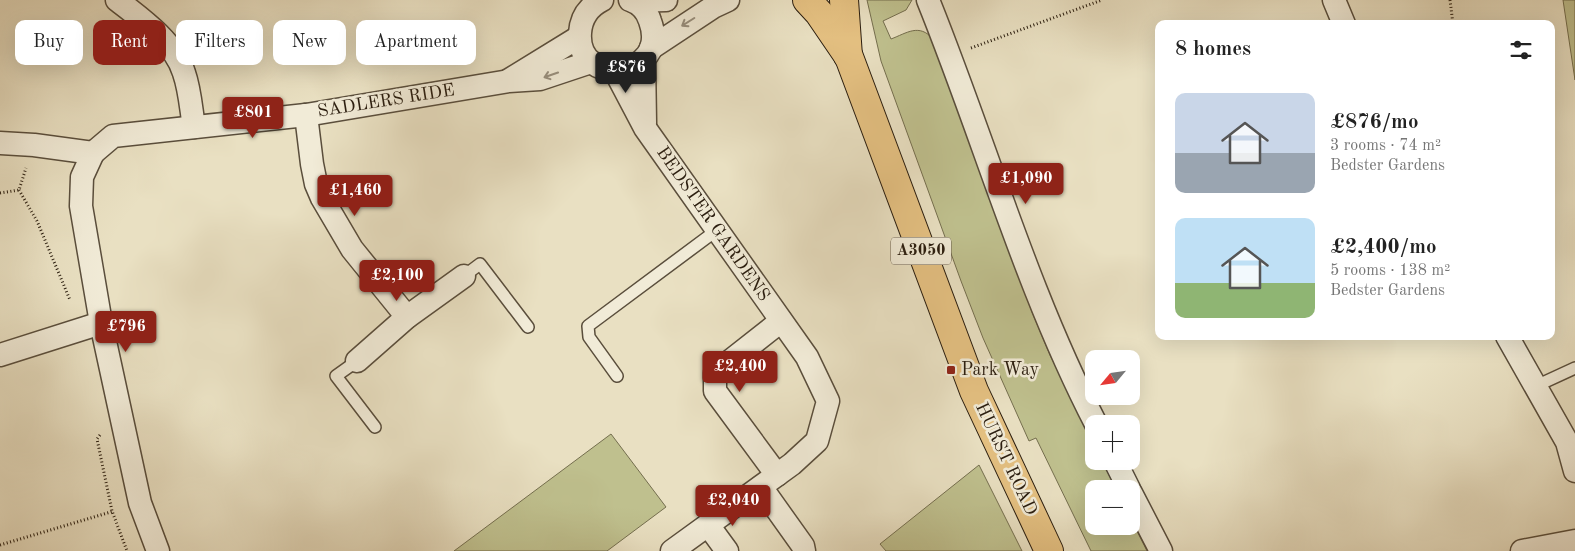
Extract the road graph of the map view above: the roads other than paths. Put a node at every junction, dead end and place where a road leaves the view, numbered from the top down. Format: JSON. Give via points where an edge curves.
{"nodes":[{"id":1,"x":117,"y":0,"type":"edge"},
{"id":2,"x":602,"y":0,"type":"edge"},
{"id":3,"x":666,"y":0,"type":"edge"},
{"id":4,"x":728,"y":0,"type":"edge"},
{"id":5,"x":807,"y":0,"type":"edge"},
{"id":6,"x":844,"y":0,"type":"edge"},
{"id":7,"x":928,"y":0,"type":"edge"},
{"id":8,"x":1334,"y":0,"type":"edge"},
{"id":9,"x":632,"y":1,"type":"edge"},
{"id":10,"x":585,"y":8,"type":"edge"},
{"id":11,"x":1342,"y":20,"type":"edge"},
{"id":12,"x":579,"y":37,"type":"junction"},
{"id":13,"x":647,"y":53,"type":"junction"},
{"id":14,"x":849,"y":57,"type":"junction"},
{"id":15,"x":591,"y":62,"type":"junction"},
{"id":16,"x":615,"y":71,"type":"junction"},
{"id":17,"x":508,"y":81,"type":"junction"},
{"id":18,"x":306,"y":115,"type":"junction"},
{"id":19,"x":194,"y":127,"type":"junction"},
{"id":20,"x":645,"y":128,"type":"junction"},
{"id":21,"x":0,"y":143,"type":"edge"},
{"id":22,"x":93,"y":153,"type":"junction"},
{"id":23,"x":717,"y":230,"type":"junction"},
{"id":24,"x":464,"y":276,"type":"joint"},
{"id":25,"x":408,"y":317,"type":"junction"},
{"id":26,"x":781,"y":321,"type":"junction"},
{"id":27,"x":92,"y":326,"type":"junction"},
{"id":28,"x":528,"y":327,"type":"dead end"},
{"id":29,"x":1509,"y":340,"type":"edge"},
{"id":30,"x":0,"y":355,"type":"edge"},
{"id":31,"x":357,"y":361,"type":"joint"},
{"id":32,"x":1575,"y":368,"type":"edge"},
{"id":33,"x":617,"y":376,"type":"dead end"},
{"id":34,"x":1536,"y":386,"type":"junction"},
{"id":35,"x":1092,"y":415,"type":"edge"},
{"id":36,"x":375,"y":427,"type":"dead end"},
{"id":37,"x":1575,"y":470,"type":"edge"},
{"id":38,"x":769,"y":481,"type":"junction"},
{"id":39,"x":1140,"y":510,"type":"edge"},
{"id":40,"x":708,"y":524,"type":"junction"},
{"id":41,"x":1575,"y":541,"type":"edge"},
{"id":42,"x":158,"y":551,"type":"edge"},
{"id":43,"x":672,"y":551,"type":"edge"},
{"id":44,"x":728,"y":551,"type":"edge"},
{"id":45,"x":804,"y":551,"type":"edge"},
{"id":46,"x":1049,"y":551,"type":"edge"},
{"id":47,"x":1161,"y":551,"type":"edge"},
{"id":48,"x":1522,"y":551,"type":"edge"}],
"edges":[{"from":1,"to":19,"type":"street","via":[[141,18],[180,63]]},
{"from":2,"to":10,"type":"street"},
{"from":3,"to":9,"type":"street"},
{"from":4,"to":13,"type":"street","one_way":true},
{"from":5,"to":14,"type":"main road","name":"HURST ROAD","number":"A3050"},
{"from":6,"to":14,"type":"main road","name":"HURST ROAD","number":"A3050"},
{"from":7,"to":35,"type":"street","via":[[1050,327]]},
{"from":8,"to":11,"type":"street"},
{"from":9,"to":13,"type":"street","name":"BEDSTER GARDENS","via":[[649,17],[653,38]]},
{"from":10,"to":12,"type":"street"},
{"from":12,"to":15,"type":"street"},
{"from":12,"to":17,"type":"street","name":"SADLERS RIDE"},
{"from":13,"to":16,"type":"street","via":[[625,70]]},
{"from":13,"to":20,"type":"street","name":"BEDSTER GARDENS"},
{"from":14,"to":46,"type":"main road","name":"HURST ROAD","number":"A3050","via":[[974,391]]},
{"from":15,"to":16,"type":"street"},
{"from":15,"to":17,"type":"street","name":"SADLERS RIDE","one_way":true,"via":[[540,79]]},
{"from":16,"to":20,"type":"street","name":"BEDSTER GARDENS"},
{"from":17,"to":18,"type":"street","name":"SADLERS RIDE"},
{"from":18,"to":19,"type":"street","name":"SADLERS RIDE"},
{"from":18,"to":25,"type":"street","via":[[312,164],[322,198],[352,249]]},
{"from":19,"to":22,"type":"street","name":"SADLERS RIDE","via":[[114,136]]},
{"from":20,"to":23,"type":"street","name":"BEDSTER GARDENS"},
{"from":21,"to":22,"type":"street"},
{"from":22,"to":27,"type":"street","via":[[82,177],[81,206]]},
{"from":23,"to":26,"type":"street","name":"BEDSTER GARDENS"},
{"from":23,"to":33,"type":"lane","via":[[588,326],[588,338]]},
{"from":24,"to":25,"type":"street"},
{"from":24,"to":28,"type":"lane","via":[[480,264]]},
{"from":25,"to":31,"type":"street"},
{"from":26,"to":38,"type":"street","name":"BEDSTER GARDENS","via":[[807,357],[828,401],[817,441]]},
{"from":26,"to":38,"type":"street","name":"BEDSTER GARDENS","via":[[715,373],[715,391]]},
{"from":27,"to":30,"type":"street"},
{"from":27,"to":42,"type":"street","via":[[140,503]]},
{"from":29,"to":34,"type":"street"},
{"from":31,"to":36,"type":"lane","via":[[336,376]]},
{"from":32,"to":34,"type":"lane"},
{"from":34,"to":37,"type":"street","via":[[1567,442]]},
{"from":38,"to":40,"type":"street","name":"BEDSTER GARDENS"},
{"from":38,"to":45,"type":"street","name":"BEDSTER GARDENS"},
{"from":39,"to":47,"type":"street"},
{"from":40,"to":43,"type":"street","name":"BEDSTER GARDENS"},
{"from":40,"to":44,"type":"street"},
{"from":41,"to":48,"type":"street"}]}
